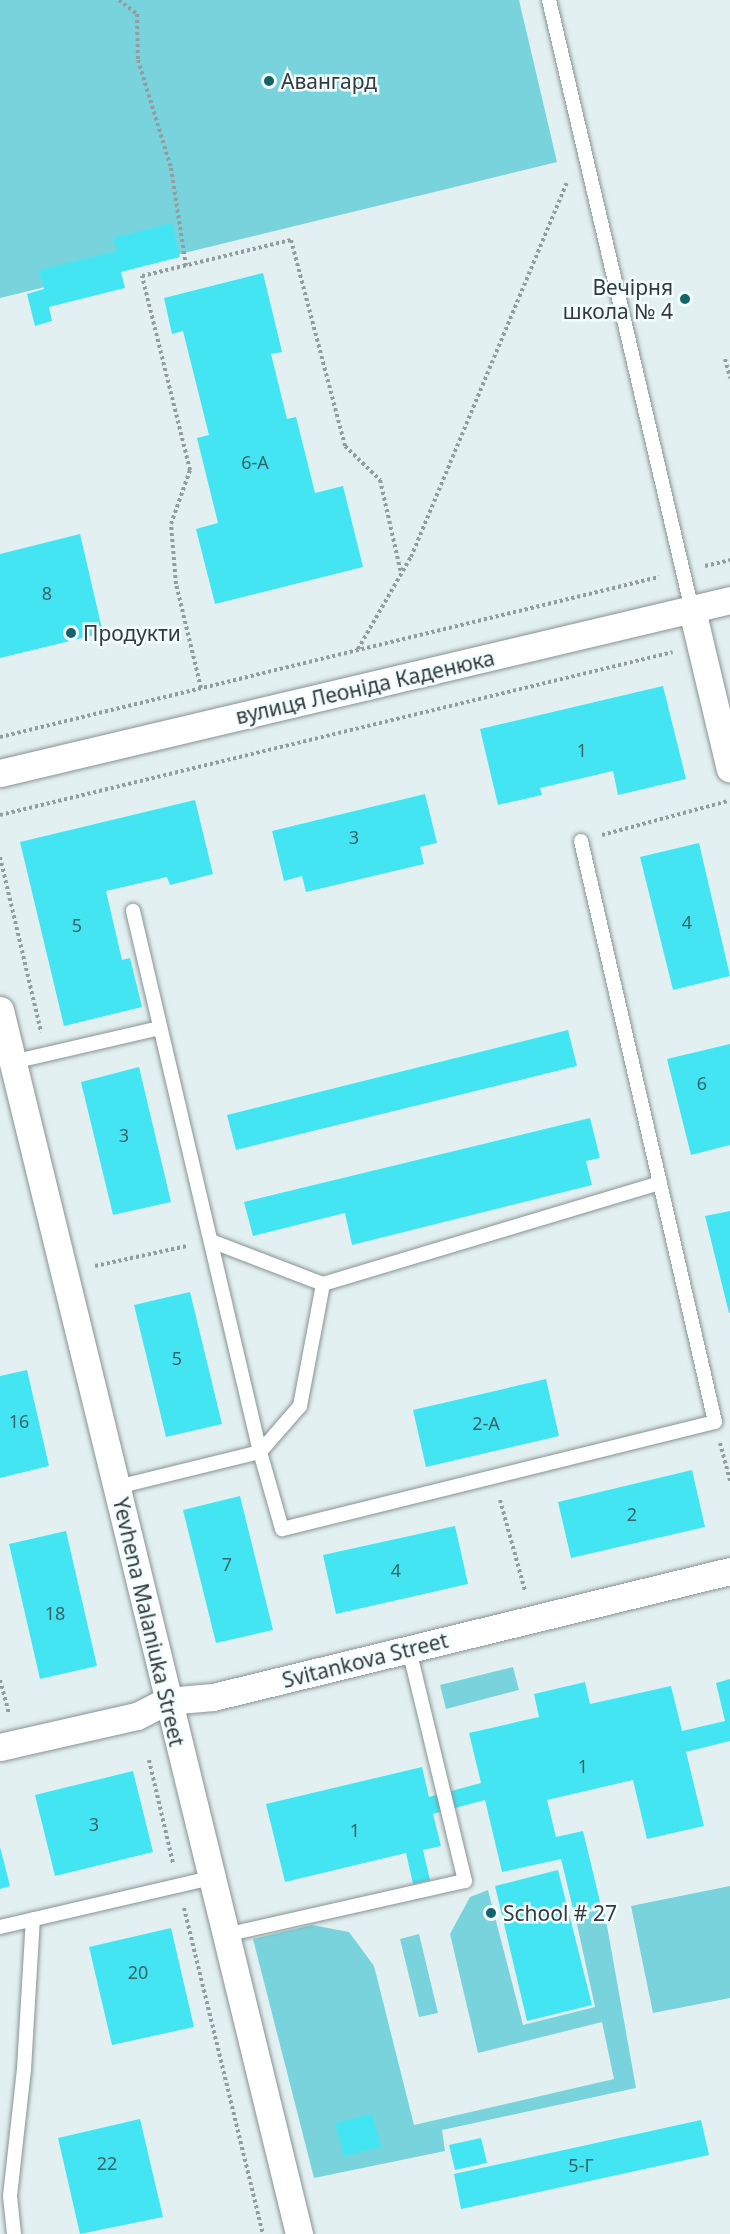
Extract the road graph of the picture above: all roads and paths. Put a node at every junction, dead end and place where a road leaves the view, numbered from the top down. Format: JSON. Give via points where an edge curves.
{"nodes":[{"id":1,"x":119,"y":0,"type":"edge"},
{"id":2,"x":549,"y":0,"type":"edge"},
{"id":3,"x":583,"y":145,"type":"junction"},
{"id":4,"x":186,"y":266,"type":"junction"},
{"id":5,"x":725,"y":358,"type":"dead end"},
{"id":6,"x":730,"y":378,"type":"edge"},
{"id":7,"x":730,"y":560,"type":"edge"},
{"id":8,"x":684,"y":572,"type":"junction"},
{"id":9,"x":401,"y":573,"type":"junction"},
{"id":10,"x":730,"y":600,"type":"edge"},
{"id":11,"x":692,"y":610,"type":"junction"},
{"id":12,"x":701,"y":645,"type":"junction"},
{"id":13,"x":358,"y":650,"type":"junction"},
{"id":14,"x":201,"y":688,"type":"junction"},
{"id":15,"x":0,"y":737,"type":"edge"},
{"id":16,"x":730,"y":769,"type":"edge"},
{"id":17,"x":0,"y":773,"type":"edge"},
{"id":18,"x":730,"y":801,"type":"edge"},
{"id":19,"x":0,"y":815,"type":"edge"},
{"id":20,"x":581,"y":841,"type":"joint"},
{"id":21,"x":133,"y":911,"type":"dead end"},
{"id":22,"x":0,"y":1010,"type":"edge"},
{"id":23,"x":160,"y":1028,"type":"junction"},
{"id":24,"x":6,"y":1064,"type":"edge"},
{"id":25,"x":660,"y":1183,"type":"junction"},
{"id":26,"x":212,"y":1241,"type":"junction"},
{"id":27,"x":95,"y":1266,"type":"dead end"},
{"id":28,"x":322,"y":1284,"type":"junction"},
{"id":29,"x":715,"y":1422,"type":"junction"},
{"id":30,"x":260,"y":1452,"type":"junction"},
{"id":31,"x":493,"y":1476,"type":"junction"},
{"id":32,"x":730,"y":1481,"type":"edge"},
{"id":33,"x":117,"y":1487,"type":"junction"},
{"id":34,"x":730,"y":1571,"type":"edge"},
{"id":35,"x":534,"y":1620,"type":"junction"},
{"id":36,"x":409,"y":1650,"type":"junction"},
{"id":37,"x":0,"y":1680,"type":"edge"},
{"id":38,"x":167,"y":1701,"type":"junction"},
{"id":39,"x":10,"y":1716,"type":"dead end"},
{"id":40,"x":0,"y":1747,"type":"edge"},
{"id":41,"x":211,"y":1878,"type":"junction"},
{"id":42,"x":33,"y":1919,"type":"junction"},
{"id":43,"x":0,"y":1927,"type":"edge"},
{"id":44,"x":225,"y":1935,"type":"junction"},
{"id":45,"x":14,"y":2234,"type":"edge"},
{"id":46,"x":299,"y":2234,"type":"edge"}],
"edges":[{"from":1,"to":4,"type":"path","via":[[136,14],[138,60],[171,168]]},
{"from":2,"to":3,"type":"lane"},
{"from":3,"to":8,"type":"lane"},
{"from":3,"to":9,"type":"path"},
{"from":4,"to":9,"type":"path","via":[[291,240],[345,446],[380,480]]},
{"from":4,"to":14,"type":"path","via":[[142,276],[190,470],[171,524],[176,584]]},
{"from":5,"to":6,"type":"path"},
{"from":7,"to":8,"type":"path"},
{"from":8,"to":11,"type":"lane"},
{"from":8,"to":13,"type":"path"},
{"from":9,"to":13,"type":"path"},
{"from":10,"to":11,"type":"street","name":"вулиця Леоніда Каденюка"},
{"from":11,"to":12,"type":"street"},
{"from":11,"to":17,"type":"street","name":"вулиця Леоніда Каденюка"},
{"from":12,"to":16,"type":"street"},
{"from":12,"to":19,"type":"path"},
{"from":13,"to":14,"type":"path"},
{"from":14,"to":15,"type":"path"},
{"from":18,"to":20,"type":"path"},
{"from":20,"to":25,"type":"lane"},
{"from":21,"to":23,"type":"lane"},
{"from":22,"to":24,"type":"street","name":"Yevhena Malaniuka Street"},
{"from":23,"to":24,"type":"lane"},
{"from":23,"to":26,"type":"lane"},
{"from":24,"to":33,"type":"street","name":"Yevhena Malaniuka Street"},
{"from":25,"to":28,"type":"lane"},
{"from":25,"to":29,"type":"lane"},
{"from":26,"to":27,"type":"path"},
{"from":26,"to":28,"type":"lane"},
{"from":26,"to":30,"type":"lane"},
{"from":28,"to":30,"type":"lane","via":[[300,1407]]},
{"from":29,"to":31,"type":"lane"},
{"from":29,"to":32,"type":"path"},
{"from":30,"to":31,"type":"lane","via":[[282,1529]]},
{"from":30,"to":33,"type":"lane"},
{"from":31,"to":35,"type":"path"},
{"from":33,"to":38,"type":"street","name":"Yevhena Malaniuka Street"},
{"from":34,"to":35,"type":"street","name":"Svitankova Street"},
{"from":35,"to":36,"type":"street","name":"Svitankova Street"},
{"from":36,"to":38,"type":"street","name":"Svitankova Street","via":[[213,1697]]},
{"from":36,"to":44,"type":"lane","via":[[465,1881]]},
{"from":37,"to":39,"type":"path"},
{"from":38,"to":40,"type":"street","name":"Svitankova Street","via":[[137,1716]]},
{"from":38,"to":41,"type":"street","name":"Yevhena Malaniuka Street"},
{"from":41,"to":42,"type":"lane"},
{"from":41,"to":44,"type":"street","name":"Yevhena Malaniuka Street"},
{"from":42,"to":43,"type":"lane"},
{"from":42,"to":45,"type":"lane","via":[[24,2069],[9,2196]]},
{"from":44,"to":46,"type":"street","name":"Yevhena Malaniuka Street"}]}
